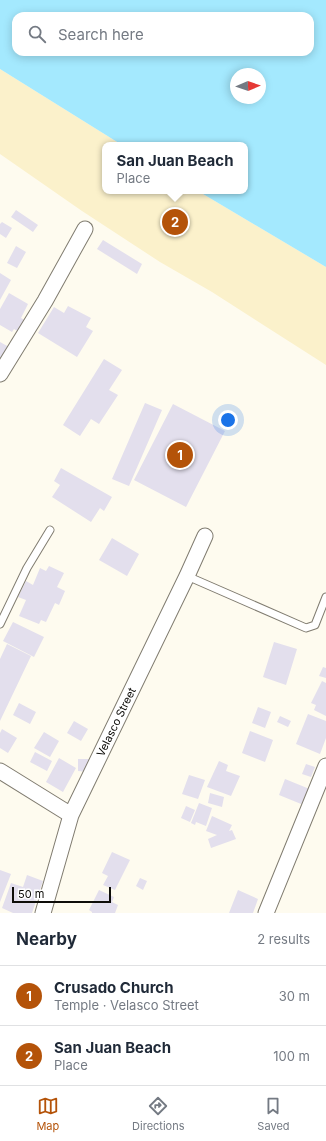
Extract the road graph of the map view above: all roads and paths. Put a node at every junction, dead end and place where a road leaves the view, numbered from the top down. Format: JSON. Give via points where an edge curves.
{"nodes":[{"id":1,"x":85,"y":229,"type":"dead end"},
{"id":2,"x":0,"y":374,"type":"edge"},
{"id":3,"x":50,"y":530,"type":"dead end"},
{"id":4,"x":205,"y":536,"type":"dead end"},
{"id":5,"x":187,"y":576,"type":"junction"},
{"id":6,"x":326,"y":597,"type":"edge"},
{"id":7,"x":0,"y":624,"type":"edge"},
{"id":8,"x":326,"y":766,"type":"edge"},
{"id":9,"x":0,"y":771,"type":"edge"},
{"id":10,"x":71,"y":815,"type":"junction"},
{"id":11,"x":43,"y":913,"type":"edge"},
{"id":12,"x":266,"y":913,"type":"edge"}],
"edges":[{"from":1,"to":2,"type":"street"},
{"from":3,"to":7,"type":"lane","via":[[27,568]]},
{"from":4,"to":5,"type":"street","name":"Velasco Street"},
{"from":5,"to":6,"type":"lane","via":[[306,628],[315,625]]},
{"from":5,"to":10,"type":"street","name":"Velasco Street"},
{"from":8,"to":12,"type":"street"},
{"from":9,"to":10,"type":"street"},
{"from":10,"to":11,"type":"street","name":"Velasco Street"}]}
